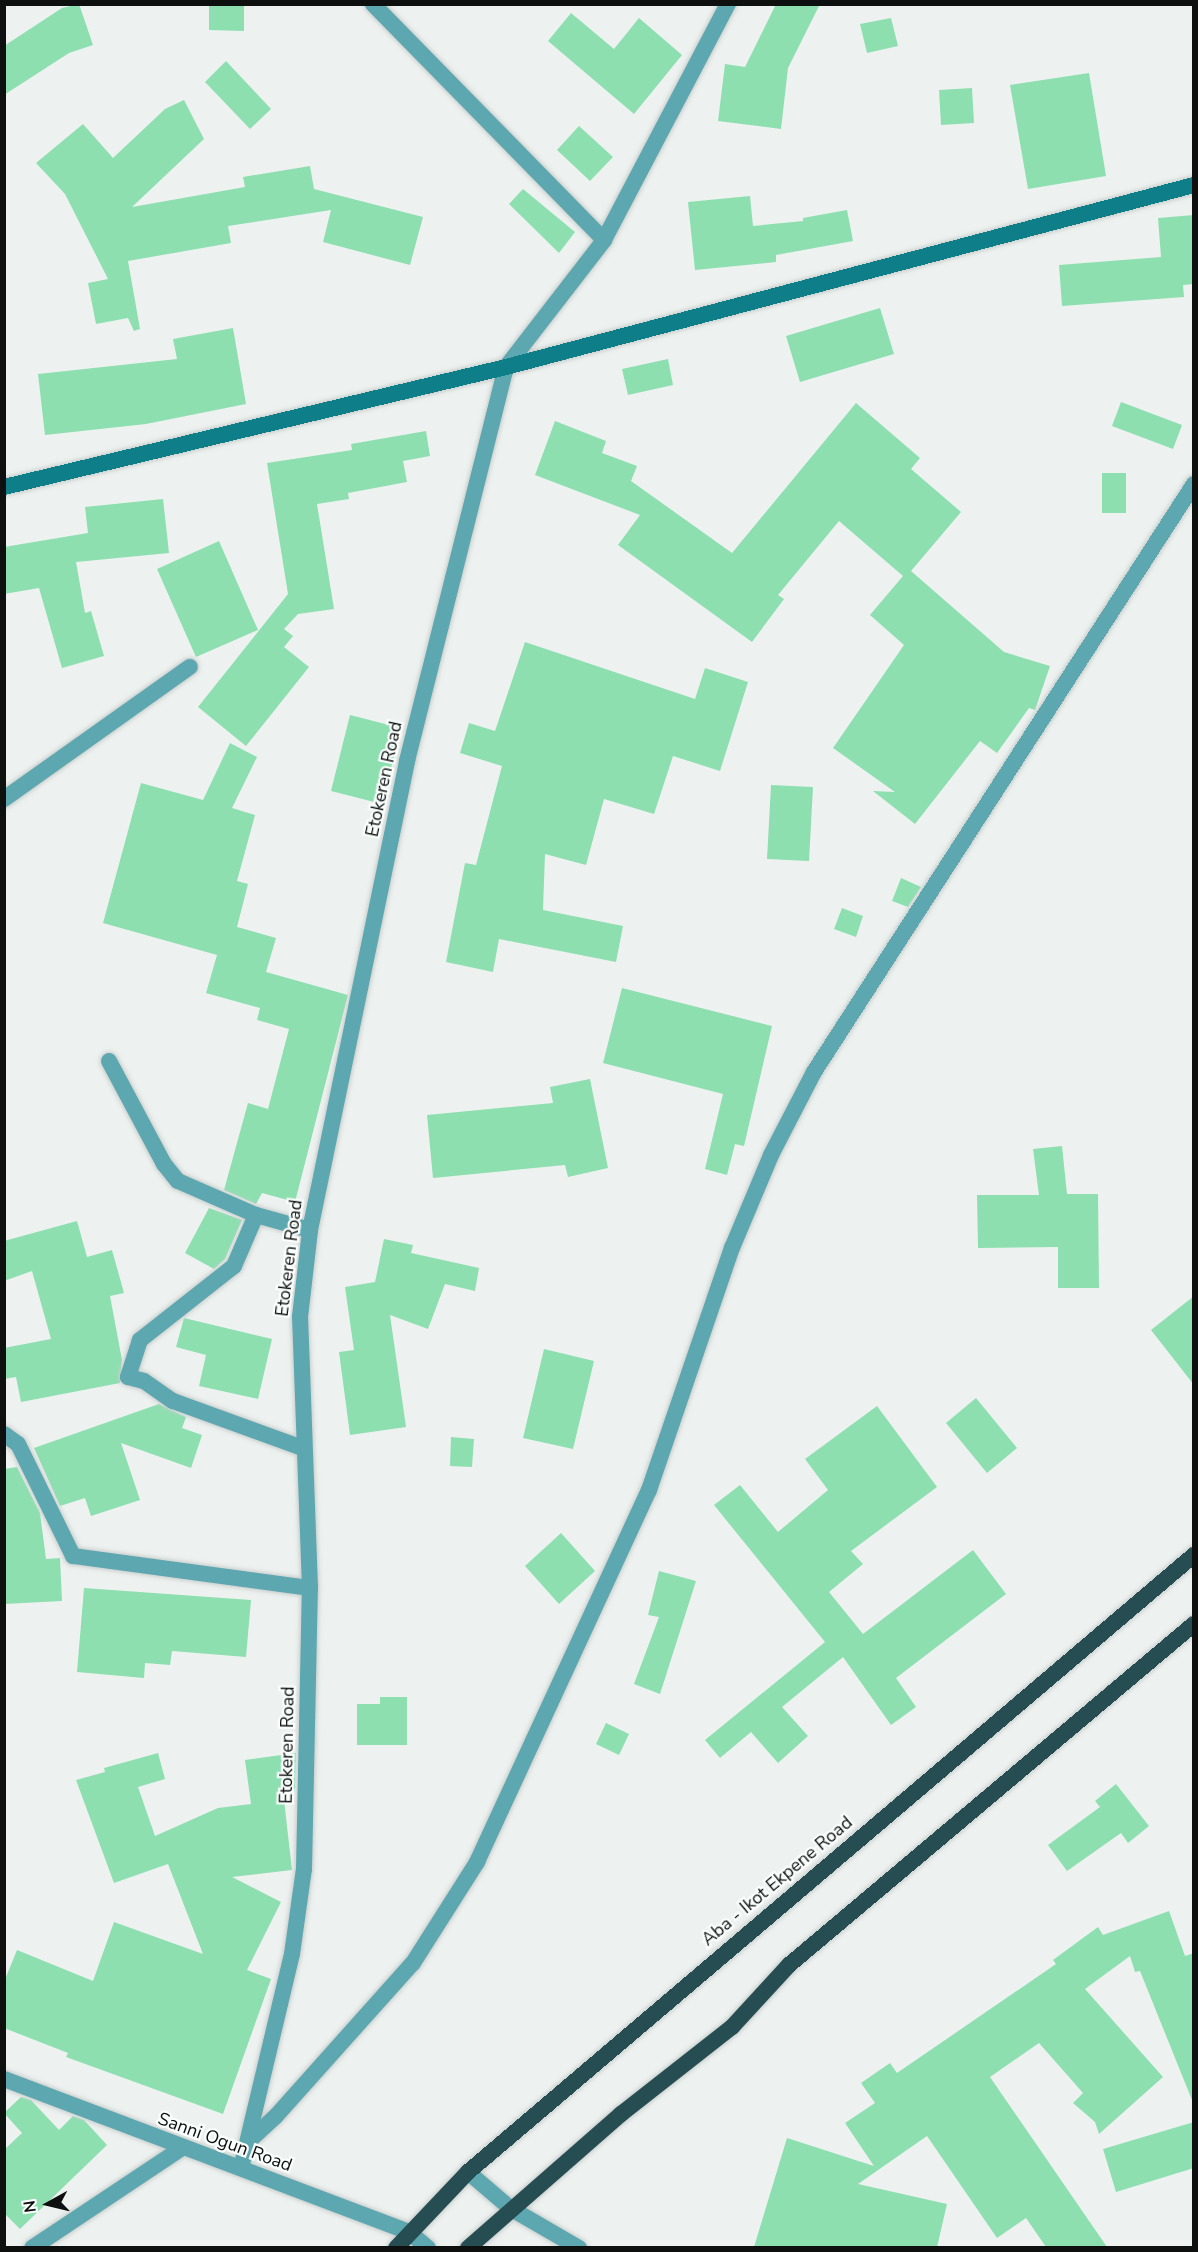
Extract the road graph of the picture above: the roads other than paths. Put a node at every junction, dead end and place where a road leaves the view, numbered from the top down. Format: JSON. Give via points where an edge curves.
{"nodes":[{"id":1,"x":373,"y":4,"type":"edge"},
{"id":2,"x":728,"y":4,"type":"edge"},
{"id":3,"x":1194,"y":185,"type":"edge"},
{"id":4,"x":604,"y":240,"type":"junction"},
{"id":5,"x":506,"y":367,"type":"junction"},
{"id":6,"x":1194,"y":484,"type":"edge"},
{"id":7,"x":4,"y":487,"type":"edge"},
{"id":8,"x":190,"y":667,"type":"dead end"},
{"id":9,"x":4,"y":799,"type":"edge"},
{"id":10,"x":108,"y":1061,"type":"dead end"},
{"id":11,"x":255,"y":1215,"type":"junction"},
{"id":12,"x":310,"y":1230,"type":"junction"},
{"id":13,"x":4,"y":1434,"type":"edge"},
{"id":14,"x":302,"y":1448,"type":"junction"},
{"id":15,"x":1194,"y":1555,"type":"edge"},
{"id":16,"x":310,"y":1588,"type":"junction"},
{"id":17,"x":1194,"y":1624,"type":"edge"},
{"id":18,"x":4,"y":2079,"type":"edge"},
{"id":19,"x":248,"y":2142,"type":"junction"},
{"id":20,"x":182,"y":2148,"type":"junction"},
{"id":21,"x":242,"y":2168,"type":"junction"},
{"id":22,"x":468,"y":2172,"type":"junction"},
{"id":23,"x":510,"y":2208,"type":"junction"},
{"id":24,"x":409,"y":2232,"type":"junction"},
{"id":25,"x":32,"y":2247,"type":"edge"},
{"id":26,"x":396,"y":2247,"type":"edge"},
{"id":27,"x":428,"y":2247,"type":"edge"},
{"id":28,"x":468,"y":2247,"type":"edge"},
{"id":29,"x":579,"y":2247,"type":"edge"}],
"edges":[{"from":1,"to":4,"type":"street"},
{"from":2,"to":4,"type":"street"},
{"from":3,"to":5,"type":"main road"},
{"from":4,"to":5,"type":"street"},
{"from":5,"to":7,"type":"main road"},
{"from":5,"to":12,"type":"street","name":"Etokeren Road","via":[[407,761]]},
{"from":6,"to":19,"type":"street","via":[[809,1082],[771,1155],[732,1248],[649,1490],[472,1871],[413,1963]]},
{"from":8,"to":9,"type":"street"},
{"from":10,"to":11,"type":"street","via":[[164,1164],[178,1180]]},
{"from":11,"to":12,"type":"street"},
{"from":11,"to":14,"type":"street","via":[[234,1266],[140,1340],[128,1377],[144,1382],[173,1401]]},
{"from":12,"to":14,"type":"street","name":"Etokeren Road","via":[[300,1317]]},
{"from":13,"to":16,"type":"street","via":[[18,1444],[73,1556]]},
{"from":14,"to":16,"type":"street","name":"Etokeren Road"},
{"from":15,"to":22,"type":"highway","name":"Aba - Ikot Ekpene Road"},
{"from":16,"to":19,"type":"street","name":"Etokeren Road","via":[[304,1869],[299,1915]]},
{"from":17,"to":23,"type":"highway","via":[[789,1965],[732,2027]]},
{"from":18,"to":20,"type":"street","name":"Sanni Ogun Road"},
{"from":19,"to":21,"type":"street","name":"Etokeren Road"},
{"from":20,"to":21,"type":"street","name":"Sanni Ogun Road"},
{"from":20,"to":25,"type":"street"},
{"from":21,"to":24,"type":"street","name":"Sanni Ogun Road"},
{"from":22,"to":23,"type":"street"},
{"from":22,"to":24,"type":"highway","name":"Aba - Ikot Ekpene Road"},
{"from":23,"to":28,"type":"highway"},
{"from":23,"to":29,"type":"street"},
{"from":24,"to":26,"type":"highway","name":"Aba - Ikot Ekpene Road"},
{"from":24,"to":27,"type":"street","name":"Sanni Ogun Road"}]}
